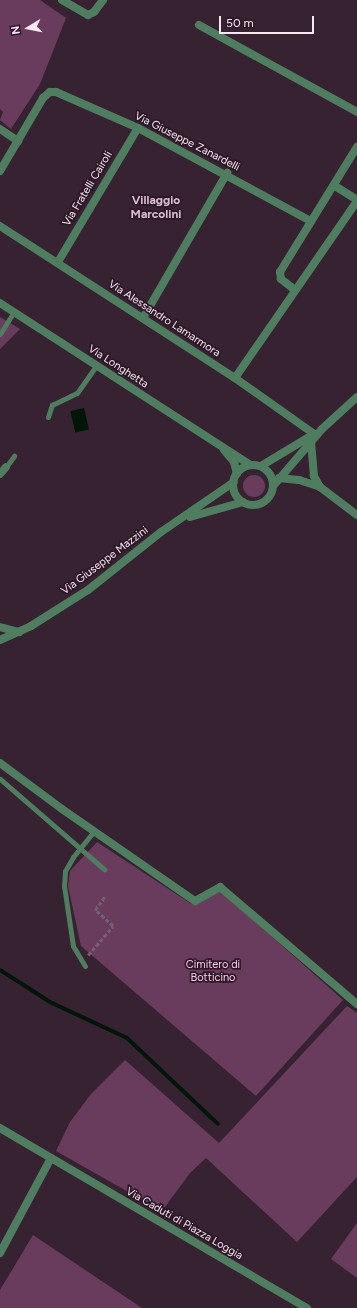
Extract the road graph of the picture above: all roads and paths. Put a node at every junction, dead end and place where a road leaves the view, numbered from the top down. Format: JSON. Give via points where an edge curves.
{"nodes":[{"id":1,"x":62,"y":0,"type":"edge"},
{"id":2,"x":103,"y":0,"type":"edge"},
{"id":3,"x":199,"y":25,"type":"dead end"},
{"id":4,"x":357,"y":112,"type":"edge"},
{"id":5,"x":138,"y":128,"type":"junction"},
{"id":6,"x":0,"y":129,"type":"edge"},
{"id":7,"x":18,"y":141,"type":"junction"},
{"id":8,"x":357,"y":147,"type":"edge"},
{"id":9,"x":0,"y":171,"type":"edge"},
{"id":10,"x":227,"y":174,"type":"junction"},
{"id":11,"x":335,"y":186,"type":"junction"},
{"id":12,"x":357,"y":200,"type":"edge"},
{"id":13,"x":311,"y":221,"type":"junction"},
{"id":14,"x":0,"y":226,"type":"edge"},
{"id":15,"x":58,"y":262,"type":"junction"},
{"id":16,"x":295,"y":290,"type":"junction"},
{"id":17,"x":0,"y":303,"type":"edge"},
{"id":18,"x":14,"y":312,"type":"junction"},
{"id":19,"x":143,"y":318,"type":"junction"},
{"id":20,"x":0,"y":334,"type":"edge"},
{"id":21,"x":96,"y":366,"type":"junction"},
{"id":22,"x":234,"y":378,"type":"junction"},
{"id":23,"x":357,"y":397,"type":"edge"},
{"id":24,"x":48,"y":417,"type":"dead end"},
{"id":25,"x":312,"y":438,"type":"junction"},
{"id":26,"x":224,"y":449,"type":"junction"},
{"id":27,"x":14,"y":456,"type":"dead end"},
{"id":28,"x":250,"y":465,"type":"junction"},
{"id":29,"x":261,"y":466,"type":"junction"},
{"id":30,"x":6,"y":467,"type":"joint"},
{"id":31,"x":0,"y":474,"type":"edge"},
{"id":32,"x":236,"y":474,"type":"junction"},
{"id":33,"x":279,"y":478,"type":"junction"},
{"id":34,"x":234,"y":482,"type":"junction"},
{"id":35,"x":274,"y":485,"type":"junction"},
{"id":36,"x":320,"y":487,"type":"junction"},
{"id":37,"x":243,"y":502,"type":"junction"},
{"id":38,"x":357,"y":515,"type":"edge"},
{"id":39,"x":184,"y":518,"type":"junction"},
{"id":40,"x":0,"y":627,"type":"edge"},
{"id":41,"x":19,"y":632,"type":"junction"},
{"id":42,"x":0,"y":640,"type":"edge"},
{"id":43,"x":0,"y":763,"type":"edge"},
{"id":44,"x":0,"y":780,"type":"edge"},
{"id":45,"x":94,"y":832,"type":"junction"},
{"id":46,"x":80,"y":848,"type":"junction"},
{"id":47,"x":104,"y":869,"type":"dead end"},
{"id":48,"x":105,"y":896,"type":"dead end"},
{"id":49,"x":83,"y":964,"type":"joint"},
{"id":50,"x":357,"y":1004,"type":"edge"},
{"id":51,"x":0,"y":1128,"type":"edge"},
{"id":52,"x":51,"y":1158,"type":"junction"},
{"id":53,"x":0,"y":1252,"type":"edge"},
{"id":54,"x":307,"y":1308,"type":"edge"}],
"edges":[{"from":1,"to":2,"type":"street","via":[[88,14],[94,12]]},
{"from":3,"to":4,"type":"street"},
{"from":5,"to":7,"type":"street","name":"Via Giuseppe Zanardelli","via":[[56,92],[50,92],[43,98]]},
{"from":5,"to":10,"type":"street","name":"Via Giuseppe Zanardelli"},
{"from":5,"to":15,"type":"street","name":"Via Fratelli Cairoli"},
{"from":6,"to":7,"type":"street"},
{"from":7,"to":9,"type":"street"},
{"from":8,"to":11,"type":"street"},
{"from":10,"to":13,"type":"street","name":"Via Giuseppe Zanardelli"},
{"from":10,"to":19,"type":"street"},
{"from":11,"to":12,"type":"street"},
{"from":11,"to":13,"type":"street"},
{"from":12,"to":16,"type":"street"},
{"from":13,"to":16,"type":"street","via":[[280,272],[281,279]]},
{"from":14,"to":15,"type":"street","name":"Via Alessandro Lamarmora"},
{"from":15,"to":19,"type":"street","name":"Via Alessandro Lamarmora"},
{"from":16,"to":22,"type":"street"},
{"from":17,"to":18,"type":"street","name":"Via Longhetta"},
{"from":18,"to":20,"type":"lane"},
{"from":18,"to":21,"type":"street","name":"Via Longhetta"},
{"from":19,"to":22,"type":"street","name":"Via Alessandro Lamarmora"},
{"from":21,"to":24,"type":"lane","via":[[77,393],[52,405]]},
{"from":21,"to":26,"type":"street","name":"Via Longhetta"},
{"from":22,"to":25,"type":"street","name":"Via Alessandro Lamarmora"},
{"from":23,"to":25,"type":"street","name":"Via Giuseppe Mazzini"},
{"from":25,"to":29,"type":"street","name":"Via Giuseppe Mazzini"},
{"from":25,"to":33,"type":"street","name":"Via Giuseppe Mazzini"},
{"from":25,"to":36,"type":"street","via":[[314,476]]},
{"from":26,"to":28,"type":"street","name":"Via Longhetta","via":[[236,454]]},
{"from":26,"to":32,"type":"street","name":"Via Longhetta","via":[[234,462]]},
{"from":27,"to":30,"type":"lane"},
{"from":28,"to":29,"type":"street"},
{"from":28,"to":32,"type":"street"},
{"from":29,"to":35,"type":"street","via":[[268,471]]},
{"from":30,"to":31,"type":"street"},
{"from":32,"to":34,"type":"street"},
{"from":33,"to":35,"type":"street","name":"Via Giuseppe Mazzini"},
{"from":33,"to":36,"type":"street","via":[[294,479]]},
{"from":34,"to":37,"type":"street","via":[[237,497]]},
{"from":34,"to":39,"type":"street","name":"Via Giuseppe Mazzini"},
{"from":35,"to":37,"type":"street","name":"Via Giuseppe Mazzini","via":[[267,500],[259,504]]},
{"from":36,"to":38,"type":"street"},
{"from":37,"to":39,"type":"street","name":"Via Giuseppe Mazzini"},
{"from":39,"to":41,"type":"street","name":"Via Giuseppe Mazzini","via":[[161,532],[88,590]]},
{"from":40,"to":41,"type":"street"},
{"from":41,"to":42,"type":"street","name":"Via Giuseppe Mazzini"},
{"from":43,"to":45,"type":"street"},
{"from":44,"to":46,"type":"lane"},
{"from":45,"to":46,"type":"lane"},
{"from":45,"to":50,"type":"street","via":[[195,901],[220,888]]},
{"from":46,"to":47,"type":"lane"},
{"from":46,"to":49,"type":"lane","via":[[65,870],[64,886],[73,946]]},
{"from":48,"to":49,"type":"path","via":[[95,910],[113,926]]},
{"from":51,"to":52,"type":"street","name":"Via Caduti di Piazza Loggia"},
{"from":52,"to":53,"type":"street"},
{"from":52,"to":54,"type":"street","name":"Via Caduti di Piazza Loggia"}]}
